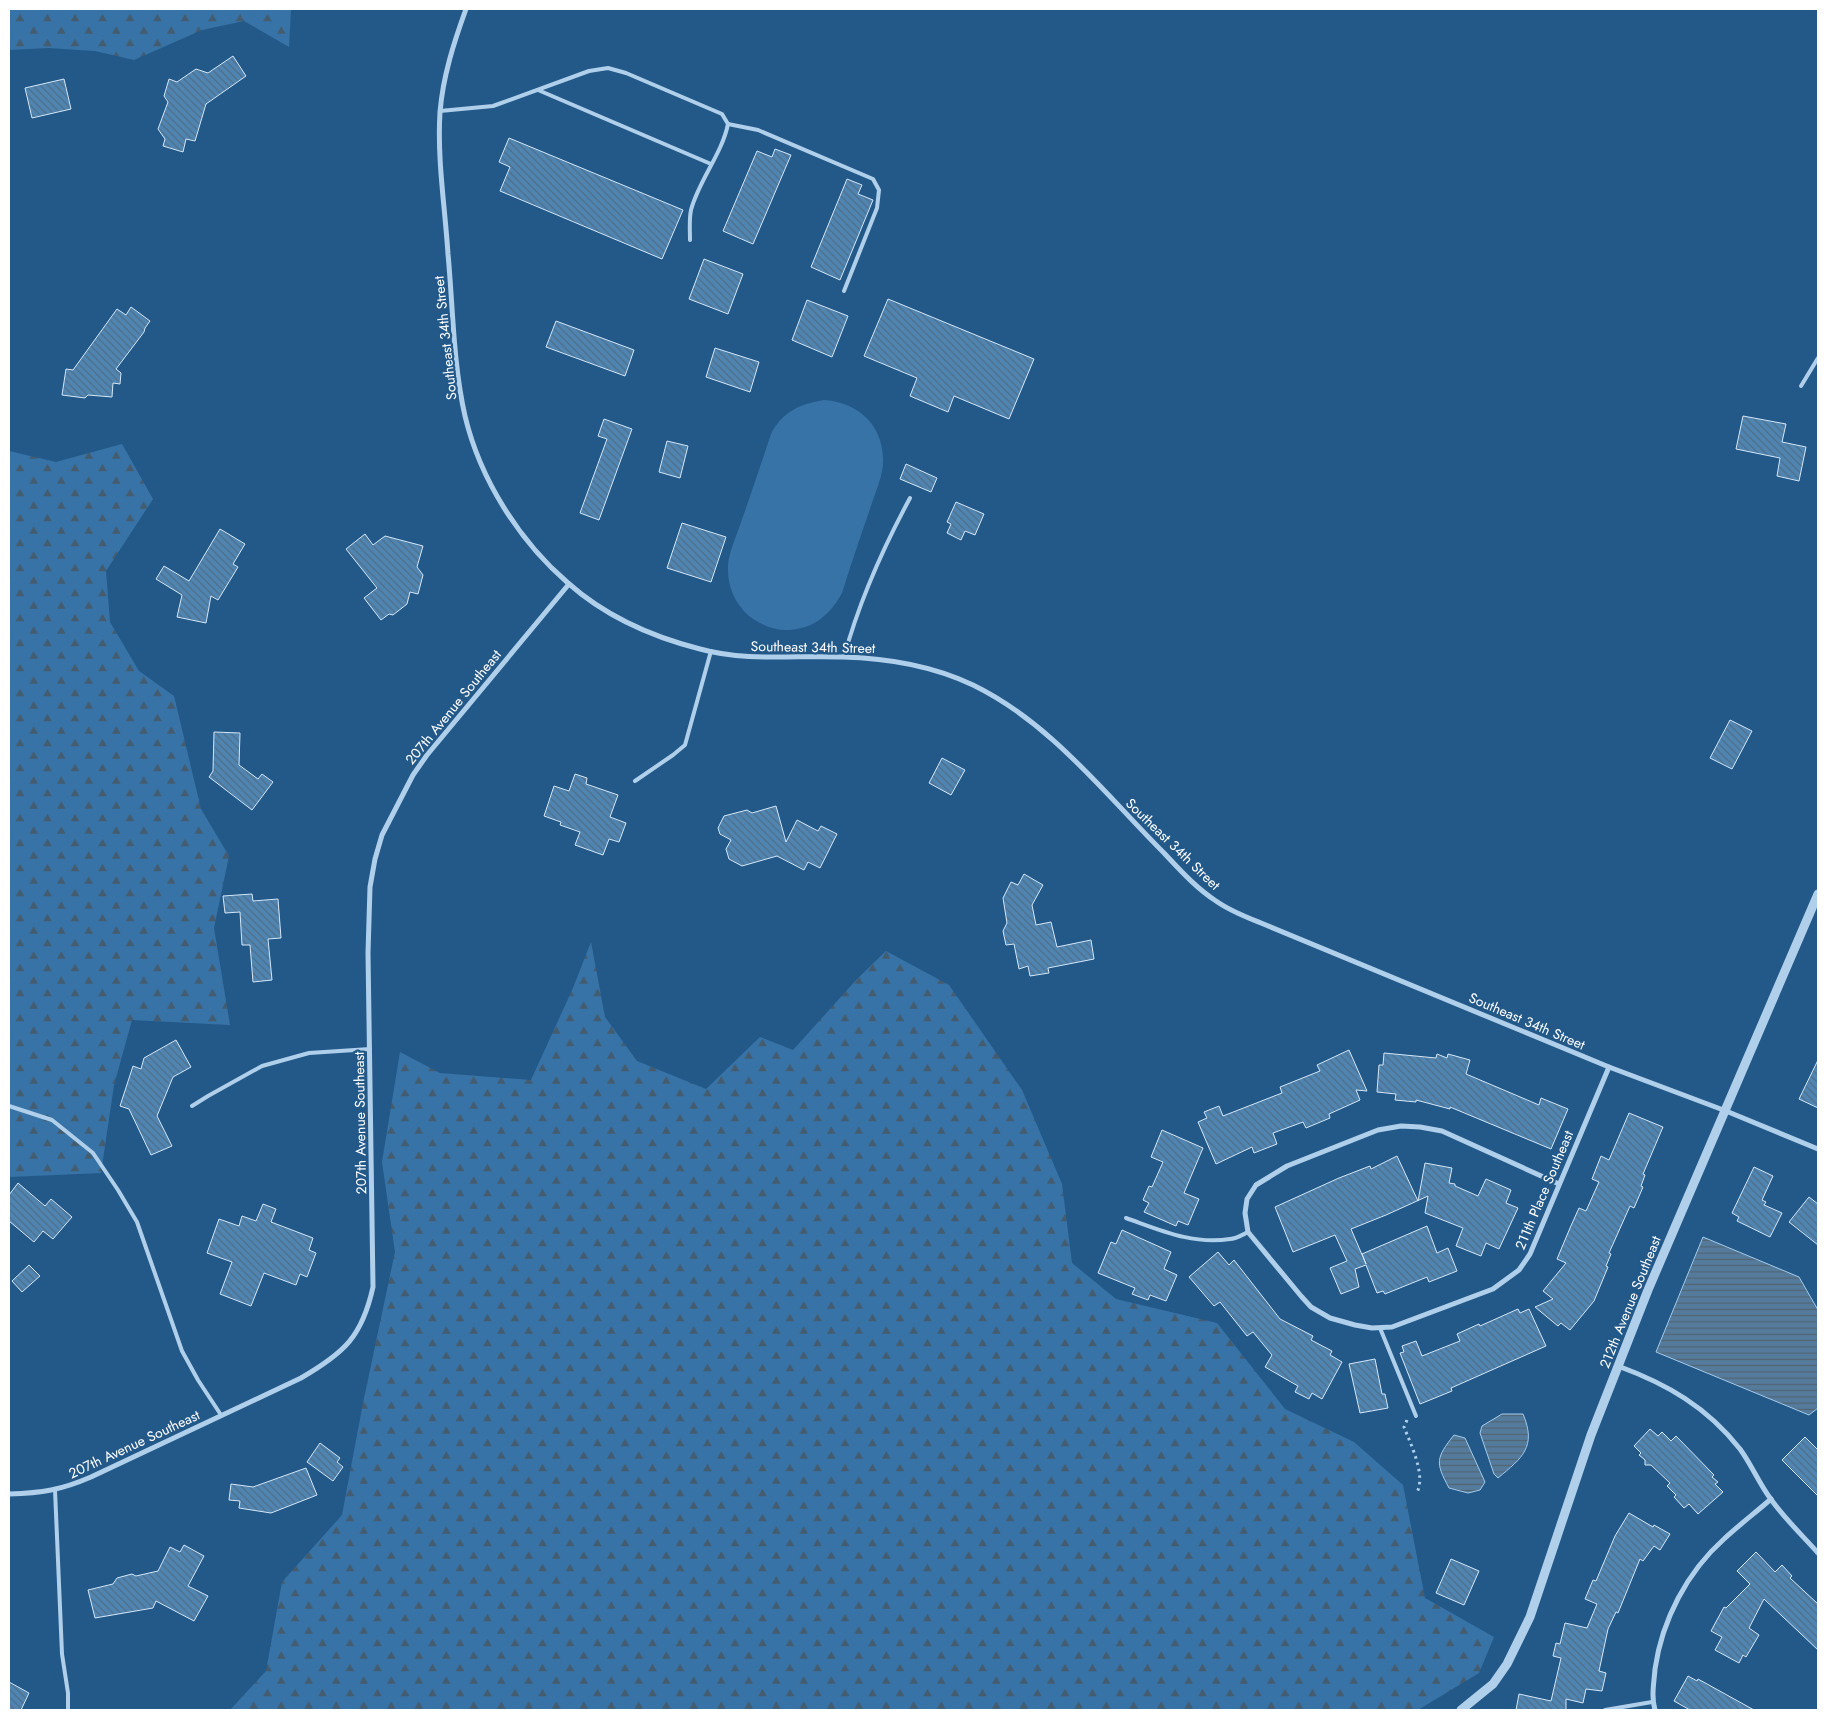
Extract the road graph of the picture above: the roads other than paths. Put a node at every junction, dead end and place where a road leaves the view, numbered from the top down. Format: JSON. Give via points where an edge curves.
{"nodes":[{"id":1,"x":466,"y":9,"type":"edge"},
{"id":2,"x":538,"y":90,"type":"junction"},
{"id":3,"x":440,"y":111,"type":"junction"},
{"id":4,"x":728,"y":124,"type":"junction"},
{"id":5,"x":711,"y":164,"type":"junction"},
{"id":6,"x":690,"y":240,"type":"dead end"},
{"id":7,"x":844,"y":291,"type":"dead end"},
{"id":8,"x":1818,"y":358,"type":"edge"},
{"id":9,"x":1801,"y":386,"type":"dead end"},
{"id":10,"x":910,"y":498,"type":"dead end"},
{"id":11,"x":569,"y":584,"type":"junction"},
{"id":12,"x":710,"y":652,"type":"junction"},
{"id":13,"x":844,"y":657,"type":"junction"},
{"id":14,"x":635,"y":781,"type":"dead end"},
{"id":15,"x":1818,"y":894,"type":"edge"},
{"id":16,"x":370,"y":1049,"type":"junction"},
{"id":17,"x":1609,"y":1068,"type":"junction"},
{"id":18,"x":9,"y":1106,"type":"edge"},
{"id":19,"x":192,"y":1106,"type":"dead end"},
{"id":20,"x":1726,"y":1111,"type":"junction"},
{"id":21,"x":1818,"y":1149,"type":"edge"},
{"id":22,"x":1559,"y":1184,"type":"junction"},
{"id":23,"x":1126,"y":1218,"type":"dead end"},
{"id":24,"x":1248,"y":1232,"type":"junction"},
{"id":25,"x":1380,"y":1328,"type":"junction"},
{"id":26,"x":1618,"y":1366,"type":"junction"},
{"id":27,"x":1415,"y":1414,"type":"road end"},
{"id":28,"x":221,"y":1415,"type":"junction"},
{"id":29,"x":55,"y":1490,"type":"junction"},
{"id":30,"x":9,"y":1494,"type":"edge"},
{"id":31,"x":1771,"y":1500,"type":"junction"},
{"id":32,"x":1818,"y":1553,"type":"edge"},
{"id":33,"x":1652,"y":1702,"type":"junction"},
{"id":34,"x":68,"y":1710,"type":"edge"},
{"id":35,"x":1461,"y":1710,"type":"edge"},
{"id":36,"x":1605,"y":1710,"type":"edge"},
{"id":37,"x":1655,"y":1710,"type":"edge"}],
"edges":[{"from":1,"to":3,"type":"street","name":"Southeast 34th Street","via":[[447,68]]},
{"from":2,"to":3,"type":"lane","via":[[493,106]]},
{"from":2,"to":4,"type":"lane","via":[[589,71],[608,68],[722,114]]},
{"from":2,"to":5,"type":"lane"},
{"from":3,"to":11,"type":"street","name":"Southeast 34th Street","via":[[440,152],[457,358],[466,418],[490,481],[513,521]]},
{"from":4,"to":5,"type":"lane"},
{"from":4,"to":7,"type":"lane","via":[[758,130],[873,180],[879,190],[877,208]]},
{"from":5,"to":6,"type":"lane","via":[[691,210]]},
{"from":8,"to":9,"type":"lane"},
{"from":10,"to":13,"type":"lane","via":[[853,623]]},
{"from":11,"to":12,"type":"street","name":"Southeast 34th Street","via":[[632,625]]},
{"from":11,"to":16,"type":"street","name":"207th Avenue Southeast","via":[[427,755],[382,835],[370,887]]},
{"from":12,"to":13,"type":"street","name":"Southeast 34th Street","via":[[746,657]]},
{"from":12,"to":14,"type":"lane","via":[[685,745]]},
{"from":13,"to":17,"type":"street","name":"Southeast 34th Street","via":[[874,658],[945,674],[1008,705],[1076,760],[1135,824],[1216,902]]},
{"from":15,"to":20,"type":"street","name":"212th Avenue Southeast"},
{"from":16,"to":19,"type":"lane","via":[[309,1053],[262,1066]]},
{"from":16,"to":28,"type":"street","name":"207th Avenue Southeast","via":[[373,1287],[368,1307],[354,1336],[326,1363]]},
{"from":17,"to":20,"type":"street","name":"Southeast 34th Street"},
{"from":17,"to":22,"type":"street","name":"211th Place Southeast"},
{"from":18,"to":28,"type":"lane","via":[[52,1120],[93,1153],[137,1222],[182,1351]]},
{"from":20,"to":21,"type":"street","name":"Southeast 34th Street"},
{"from":20,"to":26,"type":"street","name":"212th Avenue Southeast"},
{"from":22,"to":24,"type":"street","via":[[1442,1131],[1401,1126],[1378,1130],[1268,1176],[1256,1185],[1247,1200]]},
{"from":22,"to":25,"type":"street","name":"211th Place Southeast","via":[[1530,1254],[1508,1280],[1493,1289],[1392,1327]]},
{"from":23,"to":24,"type":"lane","via":[[1179,1237],[1204,1240],[1231,1239]]},
{"from":24,"to":25,"type":"street","name":"211th Place Southeast","via":[[1311,1307],[1330,1318]]},
{"from":25,"to":27,"type":"lane"},
{"from":26,"to":31,"type":"street","via":[[1668,1387],[1695,1404],[1740,1450]]},
{"from":26,"to":35,"type":"street","name":"212th Avenue Southeast","via":[[1518,1644],[1493,1684]]},
{"from":28,"to":29,"type":"street","name":"207th Avenue Southeast","via":[[84,1480]]},
{"from":29,"to":30,"type":"street","name":"207th Avenue Southeast"},
{"from":29,"to":34,"type":"lane","via":[[62,1654]]},
{"from":31,"to":32,"type":"street"},
{"from":31,"to":33,"type":"street","via":[[1723,1540],[1691,1576],[1678,1598],[1660,1641]]},
{"from":33,"to":36,"type":"lane"},
{"from":33,"to":37,"type":"street"}]}
